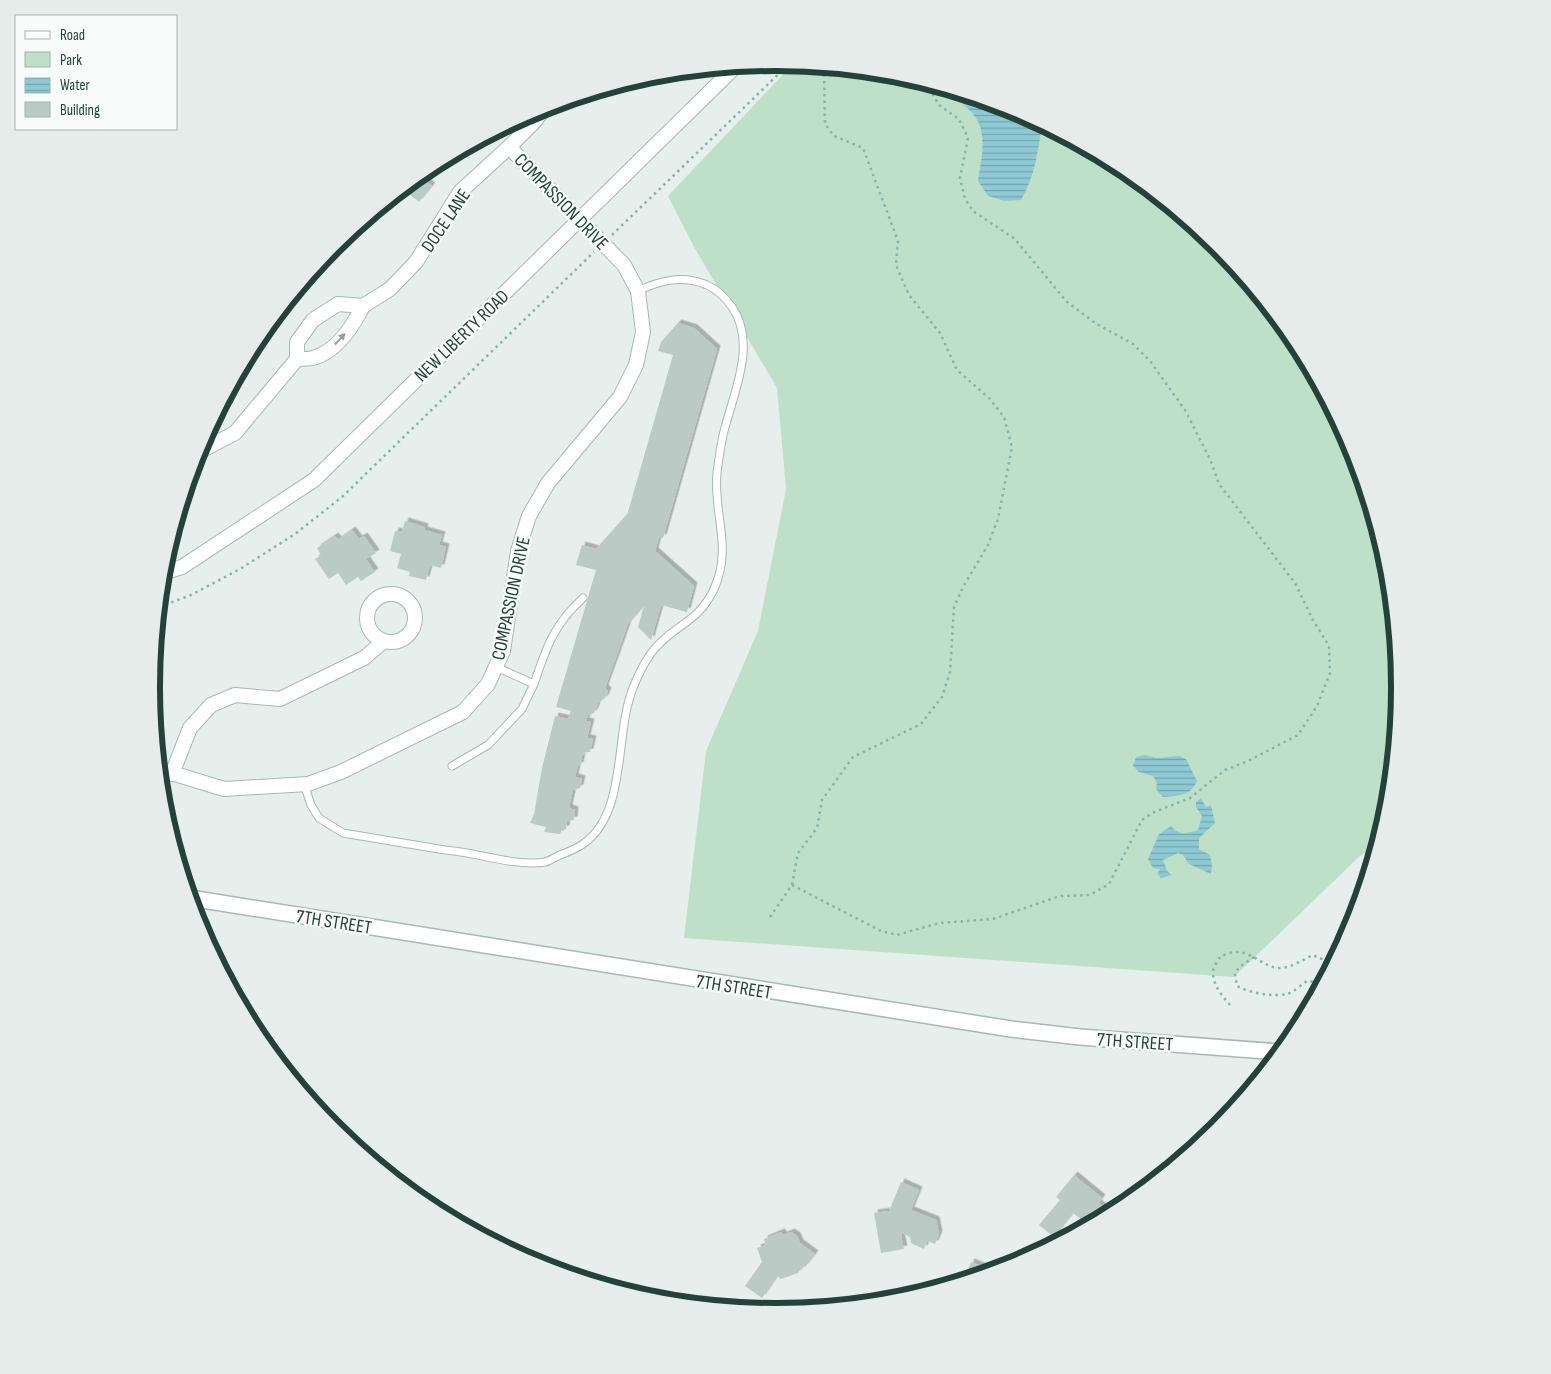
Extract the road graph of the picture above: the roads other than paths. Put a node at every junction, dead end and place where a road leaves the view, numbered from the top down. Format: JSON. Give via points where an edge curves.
{"nodes":[{"id":1,"x":728,"y":74,"type":"edge"},
{"id":2,"x":536,"y":120,"type":"edge"},
{"id":3,"x":509,"y":147,"type":"junction"},
{"id":4,"x":580,"y":219,"type":"junction"},
{"id":5,"x":638,"y":291,"type":"junction"},
{"id":6,"x":363,"y":306,"type":"junction"},
{"id":7,"x":297,"y":360,"type":"junction"},
{"id":8,"x":209,"y":446,"type":"edge"},
{"id":9,"x":171,"y":570,"type":"edge"},
{"id":10,"x":583,"y":598,"type":"dead end"},
{"id":11,"x":384,"y":641,"type":"dead end"},
{"id":12,"x":496,"y":667,"type":"junction"},
{"id":13,"x":534,"y":684,"type":"junction"},
{"id":14,"x":452,"y":766,"type":"dead end"},
{"id":15,"x":166,"y":771,"type":"edge"},
{"id":16,"x":304,"y":784,"type":"junction"},
{"id":17,"x":198,"y":899,"type":"edge"},
{"id":18,"x":1271,"y":1051,"type":"edge"}],
"edges":[{"from":1,"to":4,"type":"street","name":"NEW LIBERTY ROAD"},
{"from":2,"to":3,"type":"street","name":"DOCE LANE"},
{"from":3,"to":4,"type":"street","name":"COMPASSION DRIVE"},
{"from":3,"to":6,"type":"street","name":"DOCE LANE","via":[[460,192],[416,262],[390,289]]},
{"from":4,"to":5,"type":"street","name":"COMPASSION DRIVE","via":[[624,265]]},
{"from":4,"to":9,"type":"street","name":"NEW LIBERTY ROAD","via":[[314,480],[182,567]]},
{"from":5,"to":12,"type":"street","name":"COMPASSION DRIVE","via":[[643,332],[636,365],[620,396],[548,483],[529,516],[518,551],[503,651]]},
{"from":5,"to":16,"type":"lane","via":[[672,280],[700,282],[719,292],[738,315],[743,352],[719,454],[717,477],[724,543],[722,566],[714,589],[699,613],[658,645],[638,677],[625,716],[612,800],[602,824],[573,850],[547,862],[528,863],[343,833],[319,818]]},
{"from":7,"to":6,"type":"street","name":"DOCE LANE","one_way":true,"via":[[314,358],[335,345],[353,325]]},
{"from":6,"to":7,"type":"street","via":[[338,304],[313,320],[297,342]]},
{"from":7,"to":8,"type":"street","via":[[235,432]]},
{"from":10,"to":13,"type":"lane","via":[[558,623]]},
{"from":11,"to":15,"type":"street","via":[[364,658],[280,699],[236,695],[211,704],[190,728]]},
{"from":12,"to":13,"type":"lane"},
{"from":12,"to":16,"type":"street","name":"COMPASSION DRIVE","via":[[488,684],[463,712],[341,772]]},
{"from":13,"to":14,"type":"lane","via":[[522,709],[488,745]]},
{"from":15,"to":16,"type":"street","name":"COMPASSION DRIVE","via":[[224,789]]},
{"from":17,"to":18,"type":"street","name":"7TH STREET","via":[[1011,1029]]}]}
